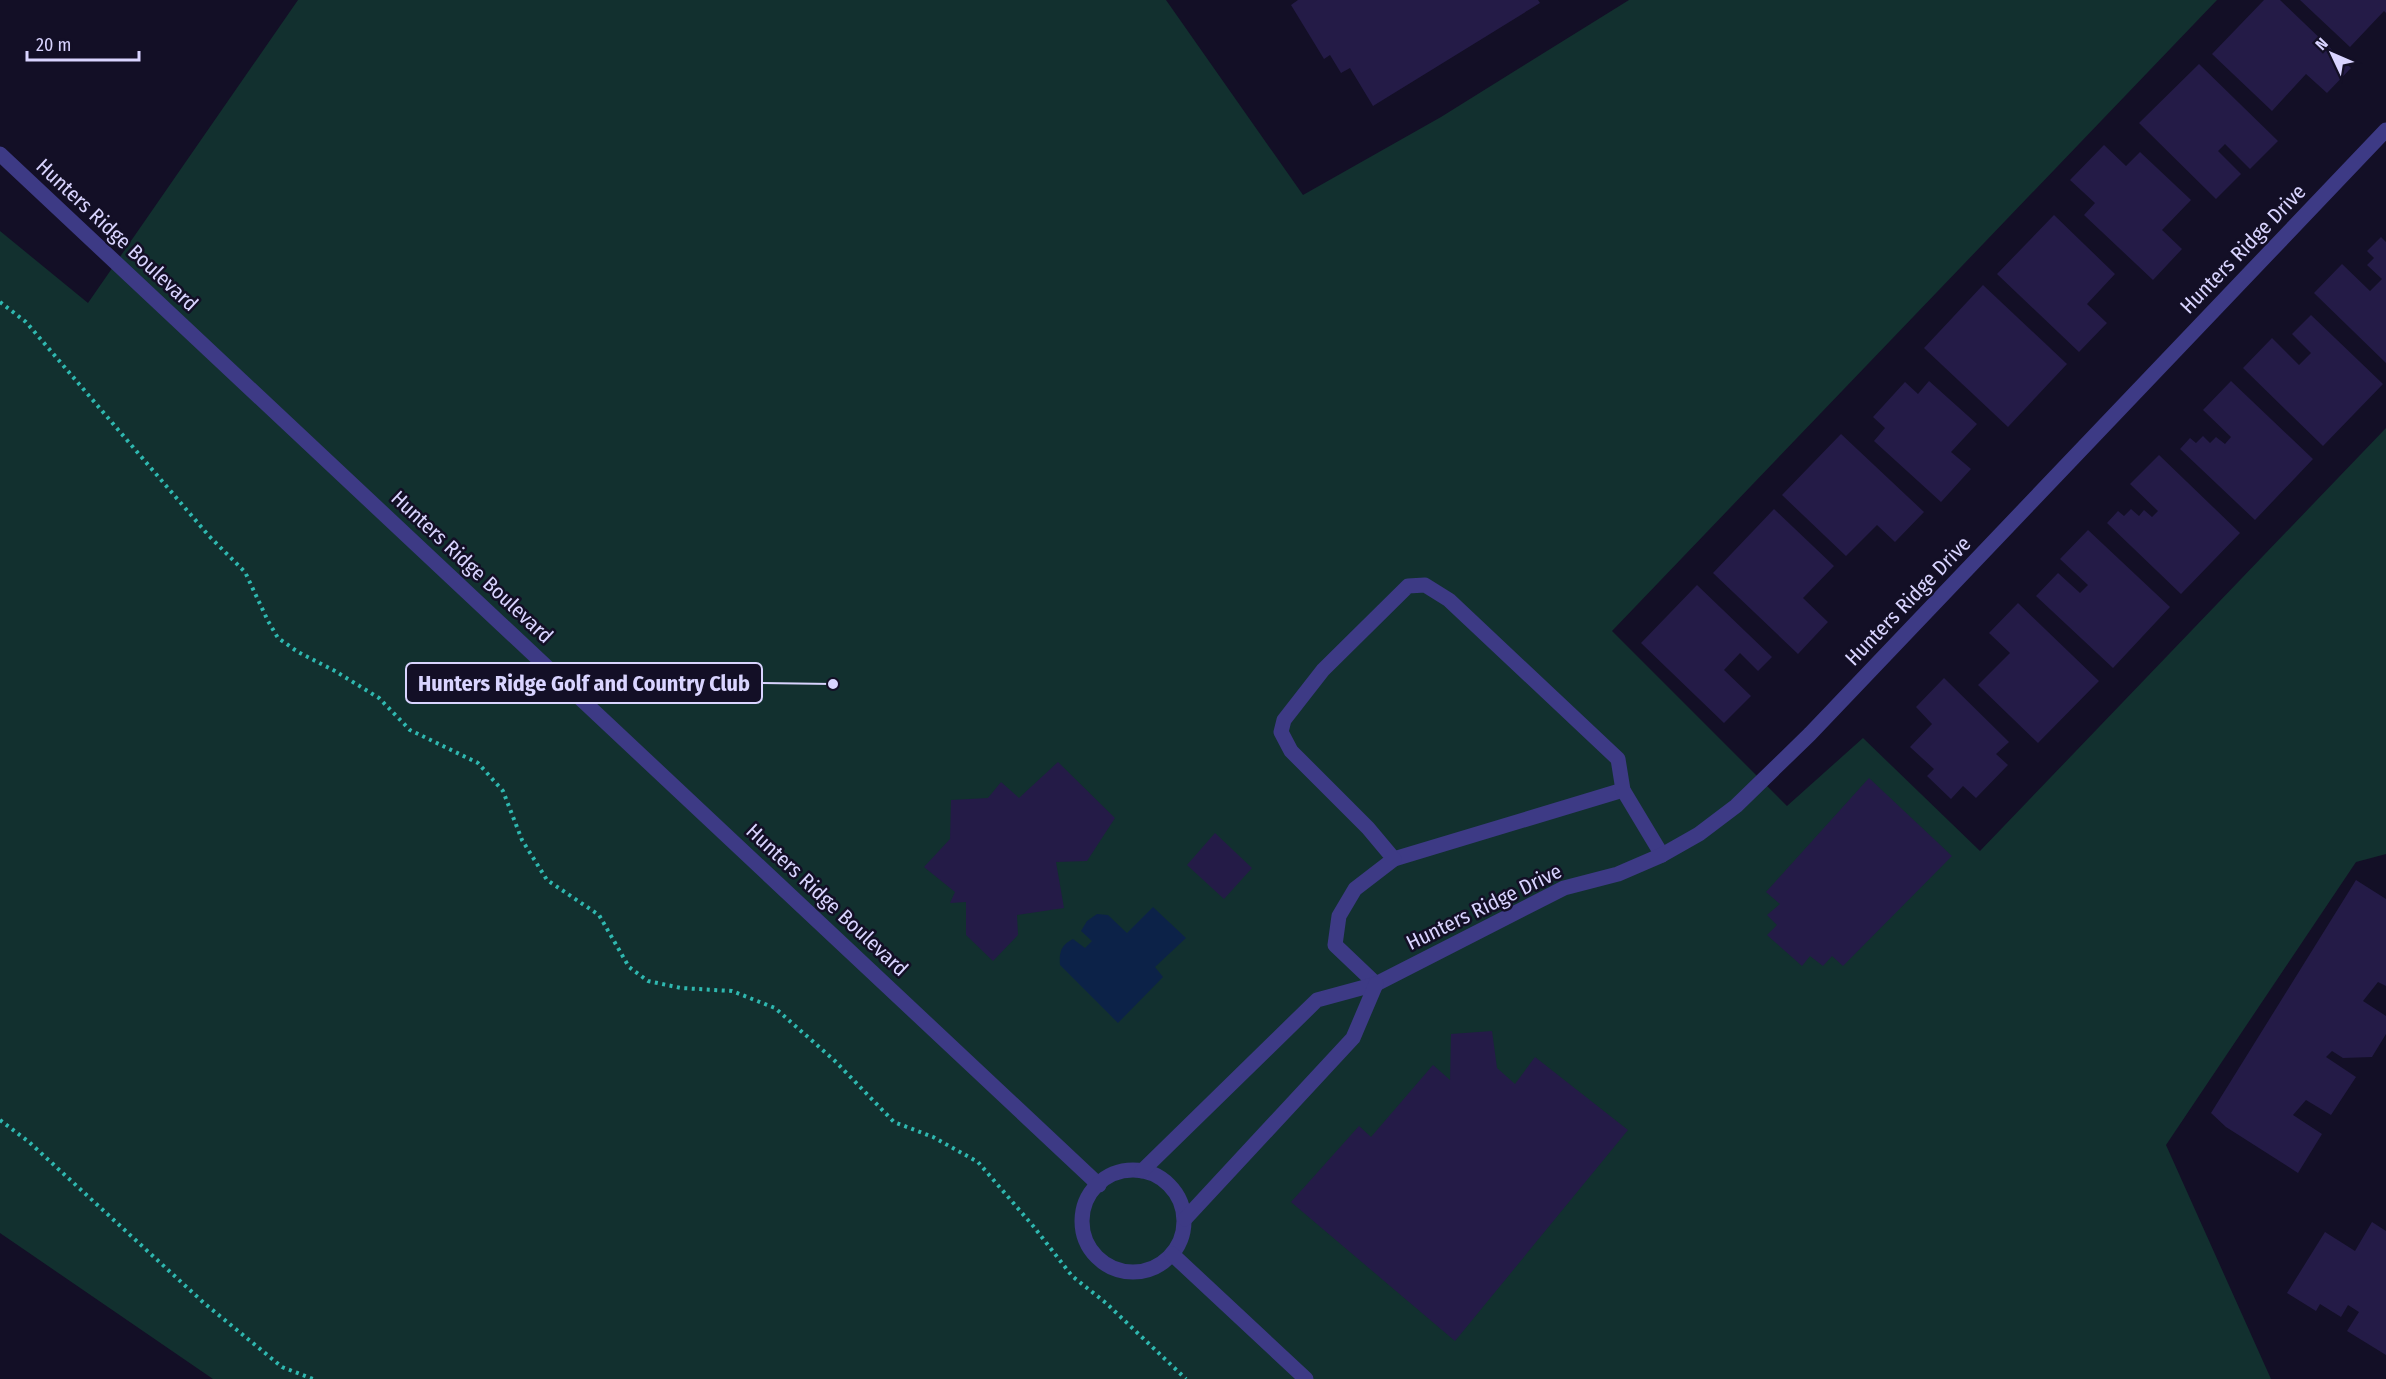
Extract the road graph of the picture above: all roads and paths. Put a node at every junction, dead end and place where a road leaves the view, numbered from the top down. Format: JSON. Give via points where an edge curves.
{"nodes":[{"id":1,"x":2386,"y":130,"type":"edge"},
{"id":2,"x":0,"y":154,"type":"edge"},
{"id":3,"x":0,"y":302,"type":"edge"},
{"id":4,"x":1623,"y":790,"type":"junction"},
{"id":5,"x":1662,"y":855,"type":"junction"},
{"id":6,"x":1394,"y":859,"type":"junction"},
{"id":7,"x":1376,"y":984,"type":"junction"},
{"id":8,"x":0,"y":1120,"type":"edge"},
{"id":9,"x":1142,"y":1171,"type":"junction"},
{"id":10,"x":1099,"y":1185,"type":"junction"},
{"id":11,"x":1185,"y":1219,"type":"junction"},
{"id":12,"x":1172,"y":1254,"type":"junction"},
{"id":13,"x":312,"y":1379,"type":"edge"},
{"id":14,"x":1186,"y":1379,"type":"edge"},
{"id":15,"x":1306,"y":1379,"type":"edge"}],
"edges":[{"from":1,"to":5,"type":"street","name":"Hunters Ridge Drive","via":[[1810,734],[1736,806]]},
{"from":2,"to":10,"type":"street","name":"Hunters Ridge Boulevard"},
{"from":3,"to":14,"type":"path","via":[[26,322],[209,536],[245,572],[278,638],[380,698],[410,730],[478,763],[503,791],[522,840],[547,880],[599,915],[629,967],[648,981],[681,988],[732,991],[775,1008],[835,1061],[894,1122],[933,1137],[978,1162],[1072,1276]]},
{"from":4,"to":5,"type":"street"},
{"from":4,"to":6,"type":"street"},
{"from":4,"to":6,"type":"street","via":[[1618,759],[1449,600],[1425,585],[1408,586],[1323,670],[1284,720],[1281,732],[1291,751]]},
{"from":5,"to":7,"type":"street","name":"Hunters Ridge Drive","via":[[1618,874],[1564,888]]},
{"from":6,"to":7,"type":"street","via":[[1355,889],[1339,916],[1335,945]]},
{"from":7,"to":9,"type":"street","name":"Hunters Ridge Drive","via":[[1317,1000]]},
{"from":7,"to":11,"type":"street","via":[[1353,1038]]},
{"from":8,"to":13,"type":"path","via":[[204,1303],[282,1366]]},
{"from":9,"to":10,"type":"street","via":[[1125,1171]]},
{"from":9,"to":11,"type":"street","via":[[1158,1176],[1172,1187]]},
{"from":10,"to":12,"type":"street","via":[[1086,1203],[1082,1219],[1084,1236],[1102,1263],[1133,1273],[1164,1263]]},
{"from":11,"to":12,"type":"street","via":[[1183,1236]]},
{"from":12,"to":15,"type":"street"}]}
